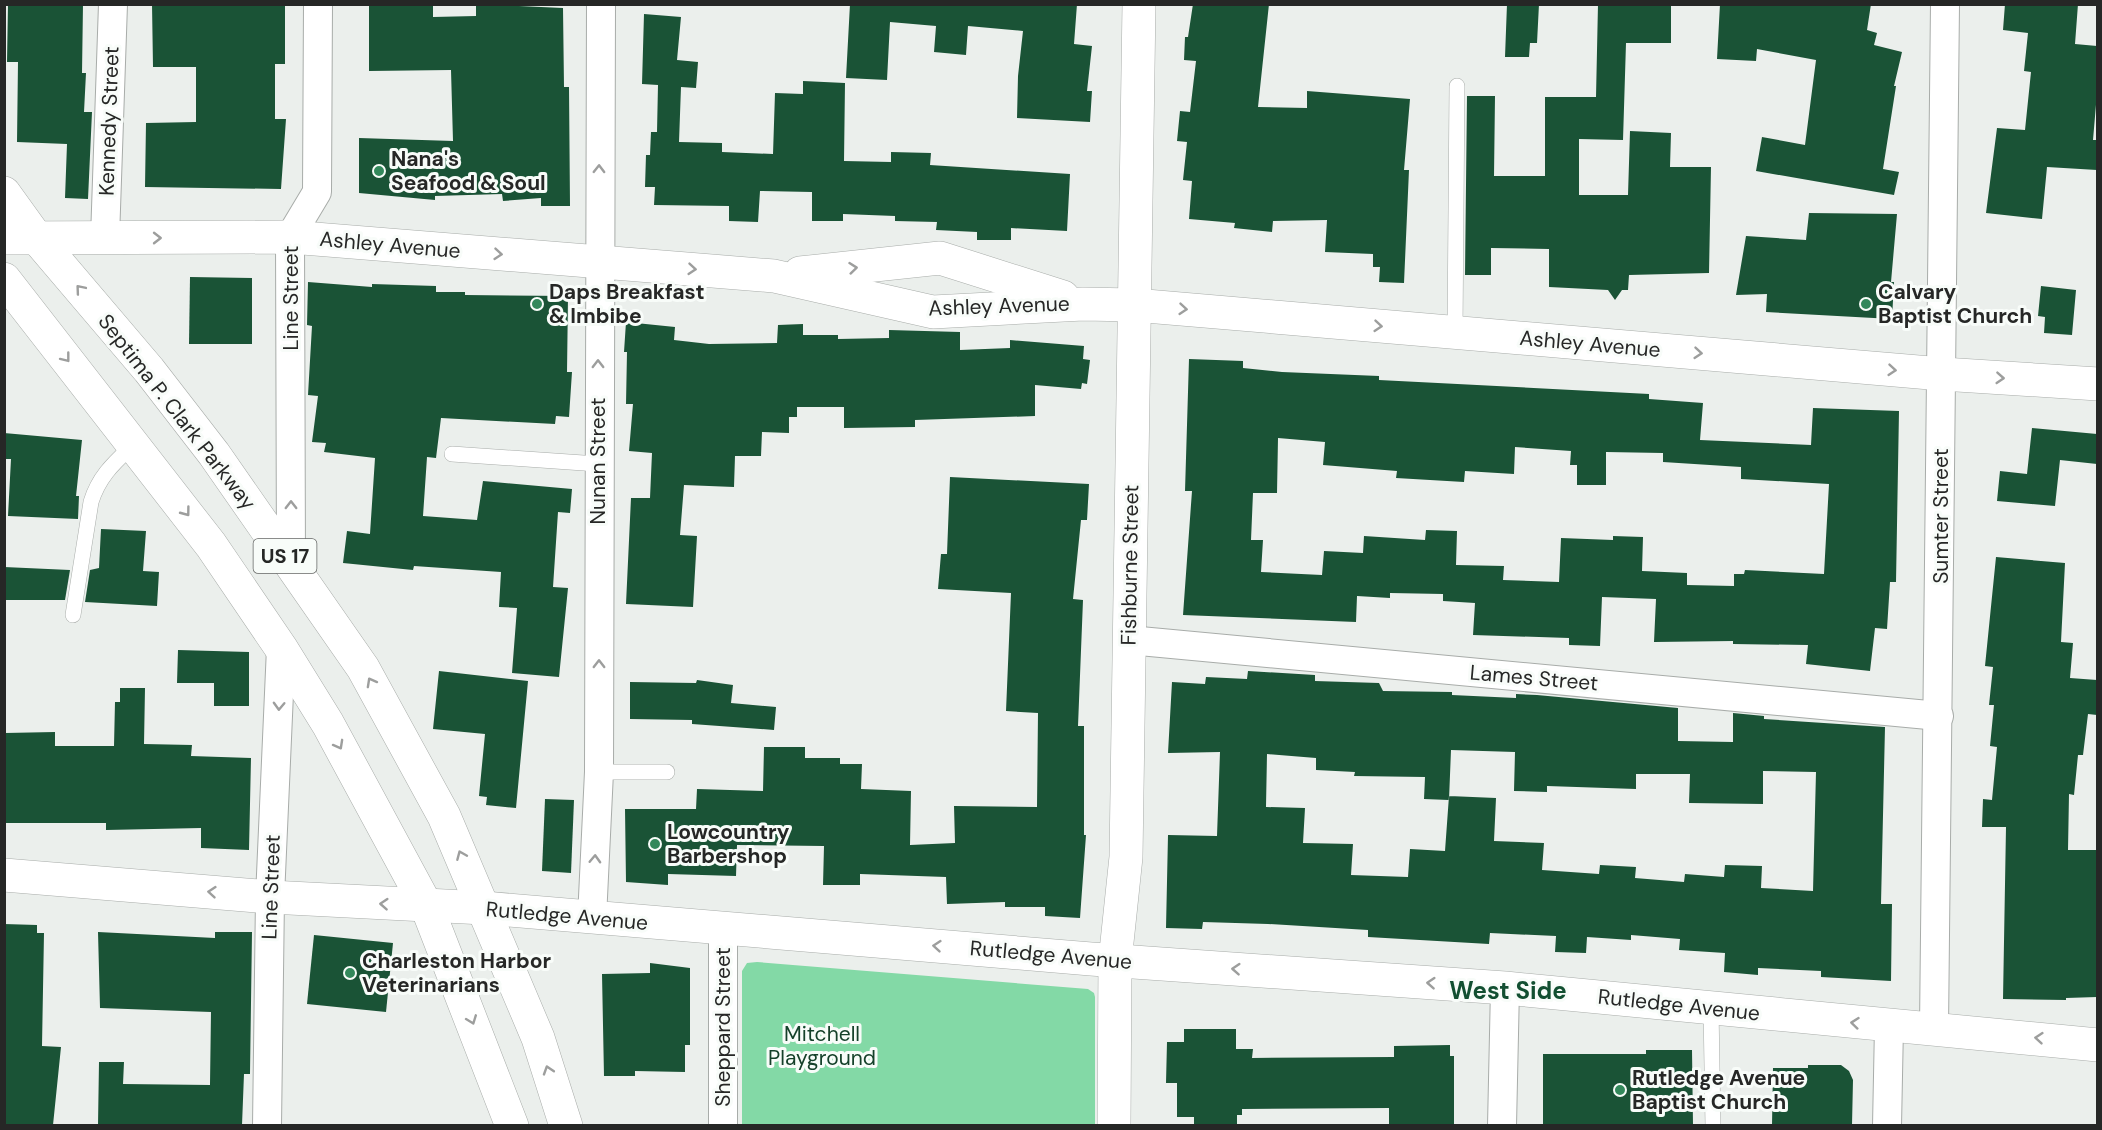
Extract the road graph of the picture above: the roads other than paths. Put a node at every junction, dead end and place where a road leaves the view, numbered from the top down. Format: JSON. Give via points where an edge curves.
{"nodes":[{"id":1,"x":113,"y":4,"type":"edge"},
{"id":2,"x":318,"y":4,"type":"edge"},
{"id":3,"x":601,"y":4,"type":"edge"},
{"id":4,"x":1139,"y":4,"type":"edge"},
{"id":5,"x":1945,"y":4,"type":"edge"},
{"id":6,"x":1456,"y":86,"type":"dead end"},
{"id":7,"x":4,"y":193,"type":"edge"},
{"id":8,"x":20,"y":237,"type":"edge"},
{"id":9,"x":290,"y":237,"type":"junction"},
{"id":10,"x":105,"y":238,"type":"junction"},
{"id":11,"x":598,"y":262,"type":"junction"},
{"id":12,"x":774,"y":276,"type":"junction"},
{"id":13,"x":4,"y":279,"type":"edge"},
{"id":14,"x":1083,"y":304,"type":"junction"},
{"id":15,"x":1134,"y":305,"type":"junction"},
{"id":16,"x":1455,"y":332,"type":"junction"},
{"id":17,"x":1942,"y":374,"type":"junction"},
{"id":18,"x":2097,"y":384,"type":"edge"},
{"id":19,"x":134,"y":444,"type":"junction"},
{"id":20,"x":452,"y":454,"type":"dead end"},
{"id":21,"x":598,"y":464,"type":"junction"},
{"id":22,"x":291,"y":563,"type":"junction"},
{"id":23,"x":73,"y":615,"type":"dead end"},
{"id":24,"x":1129,"y":640,"type":"junction"},
{"id":25,"x":282,"y":648,"type":"junction"},
{"id":26,"x":1940,"y":716,"type":"junction"},
{"id":27,"x":599,"y":772,"type":"junction"},
{"id":28,"x":667,"y":772,"type":"dead end"},
{"id":29,"x":4,"y":875,"type":"edge"},
{"id":30,"x":270,"y":897,"type":"junction"},
{"id":31,"x":427,"y":907,"type":"junction"},
{"id":32,"x":484,"y":909,"type":"junction"},
{"id":33,"x":592,"y":918,"type":"junction"},
{"id":34,"x":723,"y":928,"type":"junction"},
{"id":35,"x":1115,"y":960,"type":"junction"},
{"id":36,"x":1505,"y":988,"type":"junction"},
{"id":37,"x":1711,"y":1008,"type":"junction"},
{"id":38,"x":1889,"y":1026,"type":"junction"},
{"id":39,"x":1934,"y":1028,"type":"junction"},
{"id":40,"x":2097,"y":1044,"type":"edge"},
{"id":41,"x":267,"y":1125,"type":"edge"},
{"id":42,"x":512,"y":1125,"type":"edge"},
{"id":43,"x":567,"y":1125,"type":"edge"},
{"id":44,"x":723,"y":1125,"type":"edge"},
{"id":45,"x":1114,"y":1125,"type":"edge"},
{"id":46,"x":1502,"y":1125,"type":"edge"},
{"id":47,"x":1713,"y":1125,"type":"edge"},
{"id":48,"x":1887,"y":1125,"type":"edge"}],
"edges":[{"from":1,"to":10,"type":"street","name":"Kennedy Street"},
{"from":2,"to":9,"type":"street","name":"Line Street","via":[[317,192]]},
{"from":11,"to":3,"type":"street","name":"Nunan Street","one_way":true},
{"from":4,"to":15,"type":"main road","name":"Fishburne Street"},
{"from":5,"to":17,"type":"street","name":"Sumter Street"},
{"from":6,"to":16,"type":"lane"},
{"from":7,"to":8,"type":"main road","name":"Septima P. Clark Parkway","number":"US 17"},
{"from":8,"to":10,"type":"main road","name":"Ashley Avenue"},
{"from":22,"to":8,"type":"main road","name":"Septima P. Clark Parkway","number":"US 17","one_way":true,"via":[[149,370]]},
{"from":10,"to":9,"type":"main road","name":"Ashley Avenue","one_way":true},
{"from":9,"to":11,"type":"main road","name":"Ashley Avenue","one_way":true},
{"from":22,"to":9,"type":"street","name":"Line Street","one_way":true},
{"from":11,"to":12,"type":"main road","name":"Ashley Avenue","one_way":true},
{"from":21,"to":11,"type":"street","name":"Nunan Street","one_way":true},
{"from":12,"to":14,"type":"main road","name":"Ashley Avenue","via":[[933,312]]},
{"from":12,"to":14,"type":"main road","name":"Ashley Avenue","one_way":true,"via":[[940,258]]},
{"from":13,"to":19,"type":"main road","number":"US 17","one_way":true},
{"from":14,"to":15,"type":"main road","name":"Ashley Avenue"},
{"from":15,"to":16,"type":"main road","name":"Ashley Avenue","one_way":true},
{"from":15,"to":24,"type":"main road","name":"Fishburne Street"},
{"from":16,"to":17,"type":"main road","name":"Ashley Avenue","one_way":true},
{"from":17,"to":18,"type":"main road","name":"Ashley Avenue","one_way":true},
{"from":17,"to":26,"type":"street","name":"Sumter Street"},
{"from":19,"to":23,"type":"lane","via":[[96,486]]},
{"from":19,"to":25,"type":"main road","number":"US 17","one_way":true,"via":[[211,545]]},
{"from":20,"to":21,"type":"lane"},
{"from":27,"to":21,"type":"street","name":"Nunan Street","one_way":true},
{"from":32,"to":22,"type":"main road","name":"Septima P. Clark Parkway","number":"US 17","one_way":true,"via":[[444,816],[363,668]]},
{"from":24,"to":26,"type":"street","name":"Lames Street"},
{"from":24,"to":35,"type":"main road","name":"Fishburne Street","via":[[1126,856]]},
{"from":25,"to":30,"type":"street","name":"Line Street","one_way":true},
{"from":25,"to":31,"type":"main road","number":"US 17","one_way":true,"via":[[328,724]]},
{"from":26,"to":39,"type":"street","name":"Sumter Street"},
{"from":27,"to":28,"type":"lane"},
{"from":33,"to":27,"type":"street","name":"Nunan Street","one_way":true},
{"from":30,"to":29,"type":"main road","name":"Rutledge Avenue","one_way":true},
{"from":31,"to":30,"type":"main road","name":"Rutledge Avenue","one_way":true},
{"from":30,"to":41,"type":"street","name":"Line Street"},
{"from":31,"to":32,"type":"main road","name":"Rutledge Avenue"},
{"from":31,"to":42,"type":"main road","number":"US 17","one_way":true},
{"from":32,"to":33,"type":"main road","name":"Rutledge Avenue"},
{"from":43,"to":32,"type":"main road","name":"Septima P. Clark Parkway","number":"US 17","one_way":true,"via":[[538,1038]]},
{"from":33,"to":34,"type":"main road","name":"Rutledge Avenue"},
{"from":35,"to":34,"type":"main road","name":"Rutledge Avenue","one_way":true},
{"from":34,"to":44,"type":"street","name":"Sheppard Street"},
{"from":36,"to":35,"type":"main road","name":"Rutledge Avenue","one_way":true},
{"from":35,"to":45,"type":"main road","name":"Fishburne Street"},
{"from":36,"to":37,"type":"main road","name":"Rutledge Avenue"},
{"from":36,"to":46,"type":"street"},
{"from":38,"to":37,"type":"main road","name":"Rutledge Avenue","one_way":true},
{"from":37,"to":47,"type":"lane"},
{"from":38,"to":39,"type":"main road","name":"Rutledge Avenue"},
{"from":38,"to":48,"type":"street"},
{"from":40,"to":39,"type":"main road","name":"Rutledge Avenue","one_way":true}]}
